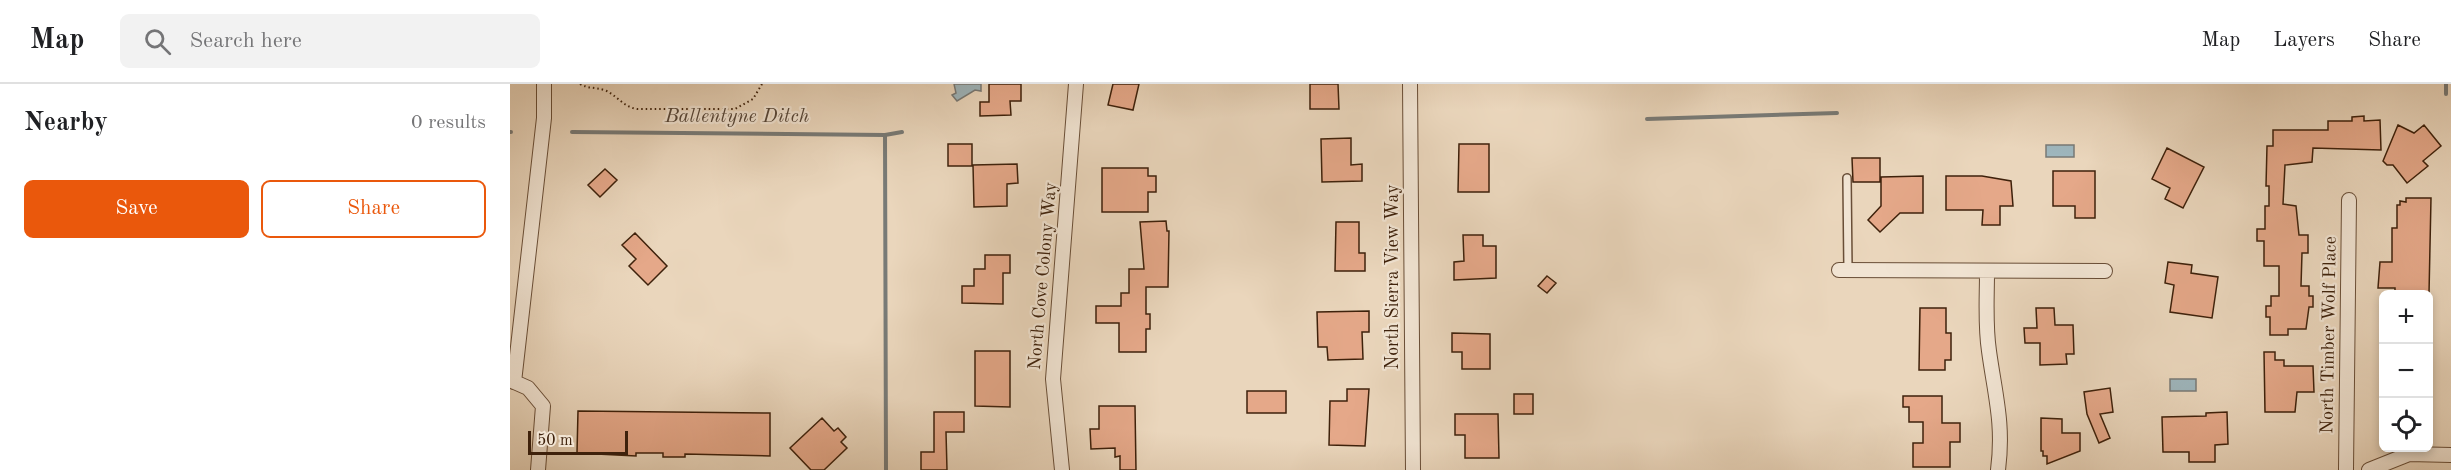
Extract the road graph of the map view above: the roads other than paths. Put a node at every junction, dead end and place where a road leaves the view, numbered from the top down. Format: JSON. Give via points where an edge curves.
{"nodes":[{"id":1,"x":544,"y":84,"type":"edge"},
{"id":2,"x":1076,"y":84,"type":"edge"},
{"id":3,"x":1410,"y":84,"type":"edge"},
{"id":4,"x":1847,"y":178,"type":"dead end"},
{"id":5,"x":2349,"y":200,"type":"dead end"},
{"id":6,"x":1844,"y":270,"type":"joint"},
{"id":7,"x":2105,"y":271,"type":"dead end"},
{"id":8,"x":1987,"y":272,"type":"junction"},
{"id":9,"x":512,"y":381,"type":"edge"},
{"id":10,"x":2451,"y":455,"type":"edge"},
{"id":11,"x":538,"y":470,"type":"edge"},
{"id":12,"x":1062,"y":470,"type":"edge"},
{"id":13,"x":1413,"y":470,"type":"edge"},
{"id":14,"x":1998,"y":470,"type":"edge"},
{"id":15,"x":2346,"y":470,"type":"edge"},
{"id":16,"x":2369,"y":470,"type":"edge"}],
"edges":[{"from":1,"to":9,"type":"street","via":[[544,118]]},
{"from":2,"to":12,"type":"street","name":"North Cove Colony Way","via":[[1053,379]]},
{"from":3,"to":13,"type":"street","name":"North Sierra View Way"},
{"from":4,"to":6,"type":"lane"},
{"from":5,"to":15,"type":"street","name":"North Timber Wolf Place"},
{"from":6,"to":8,"type":"street"},
{"from":7,"to":8,"type":"street"},
{"from":8,"to":14,"type":"street","via":[[1987,332],[2000,409]]},
{"from":9,"to":11,"type":"street","via":[[528,388],[539,400],[544,415]]},
{"from":10,"to":16,"type":"street","via":[[2409,454]]}]}
